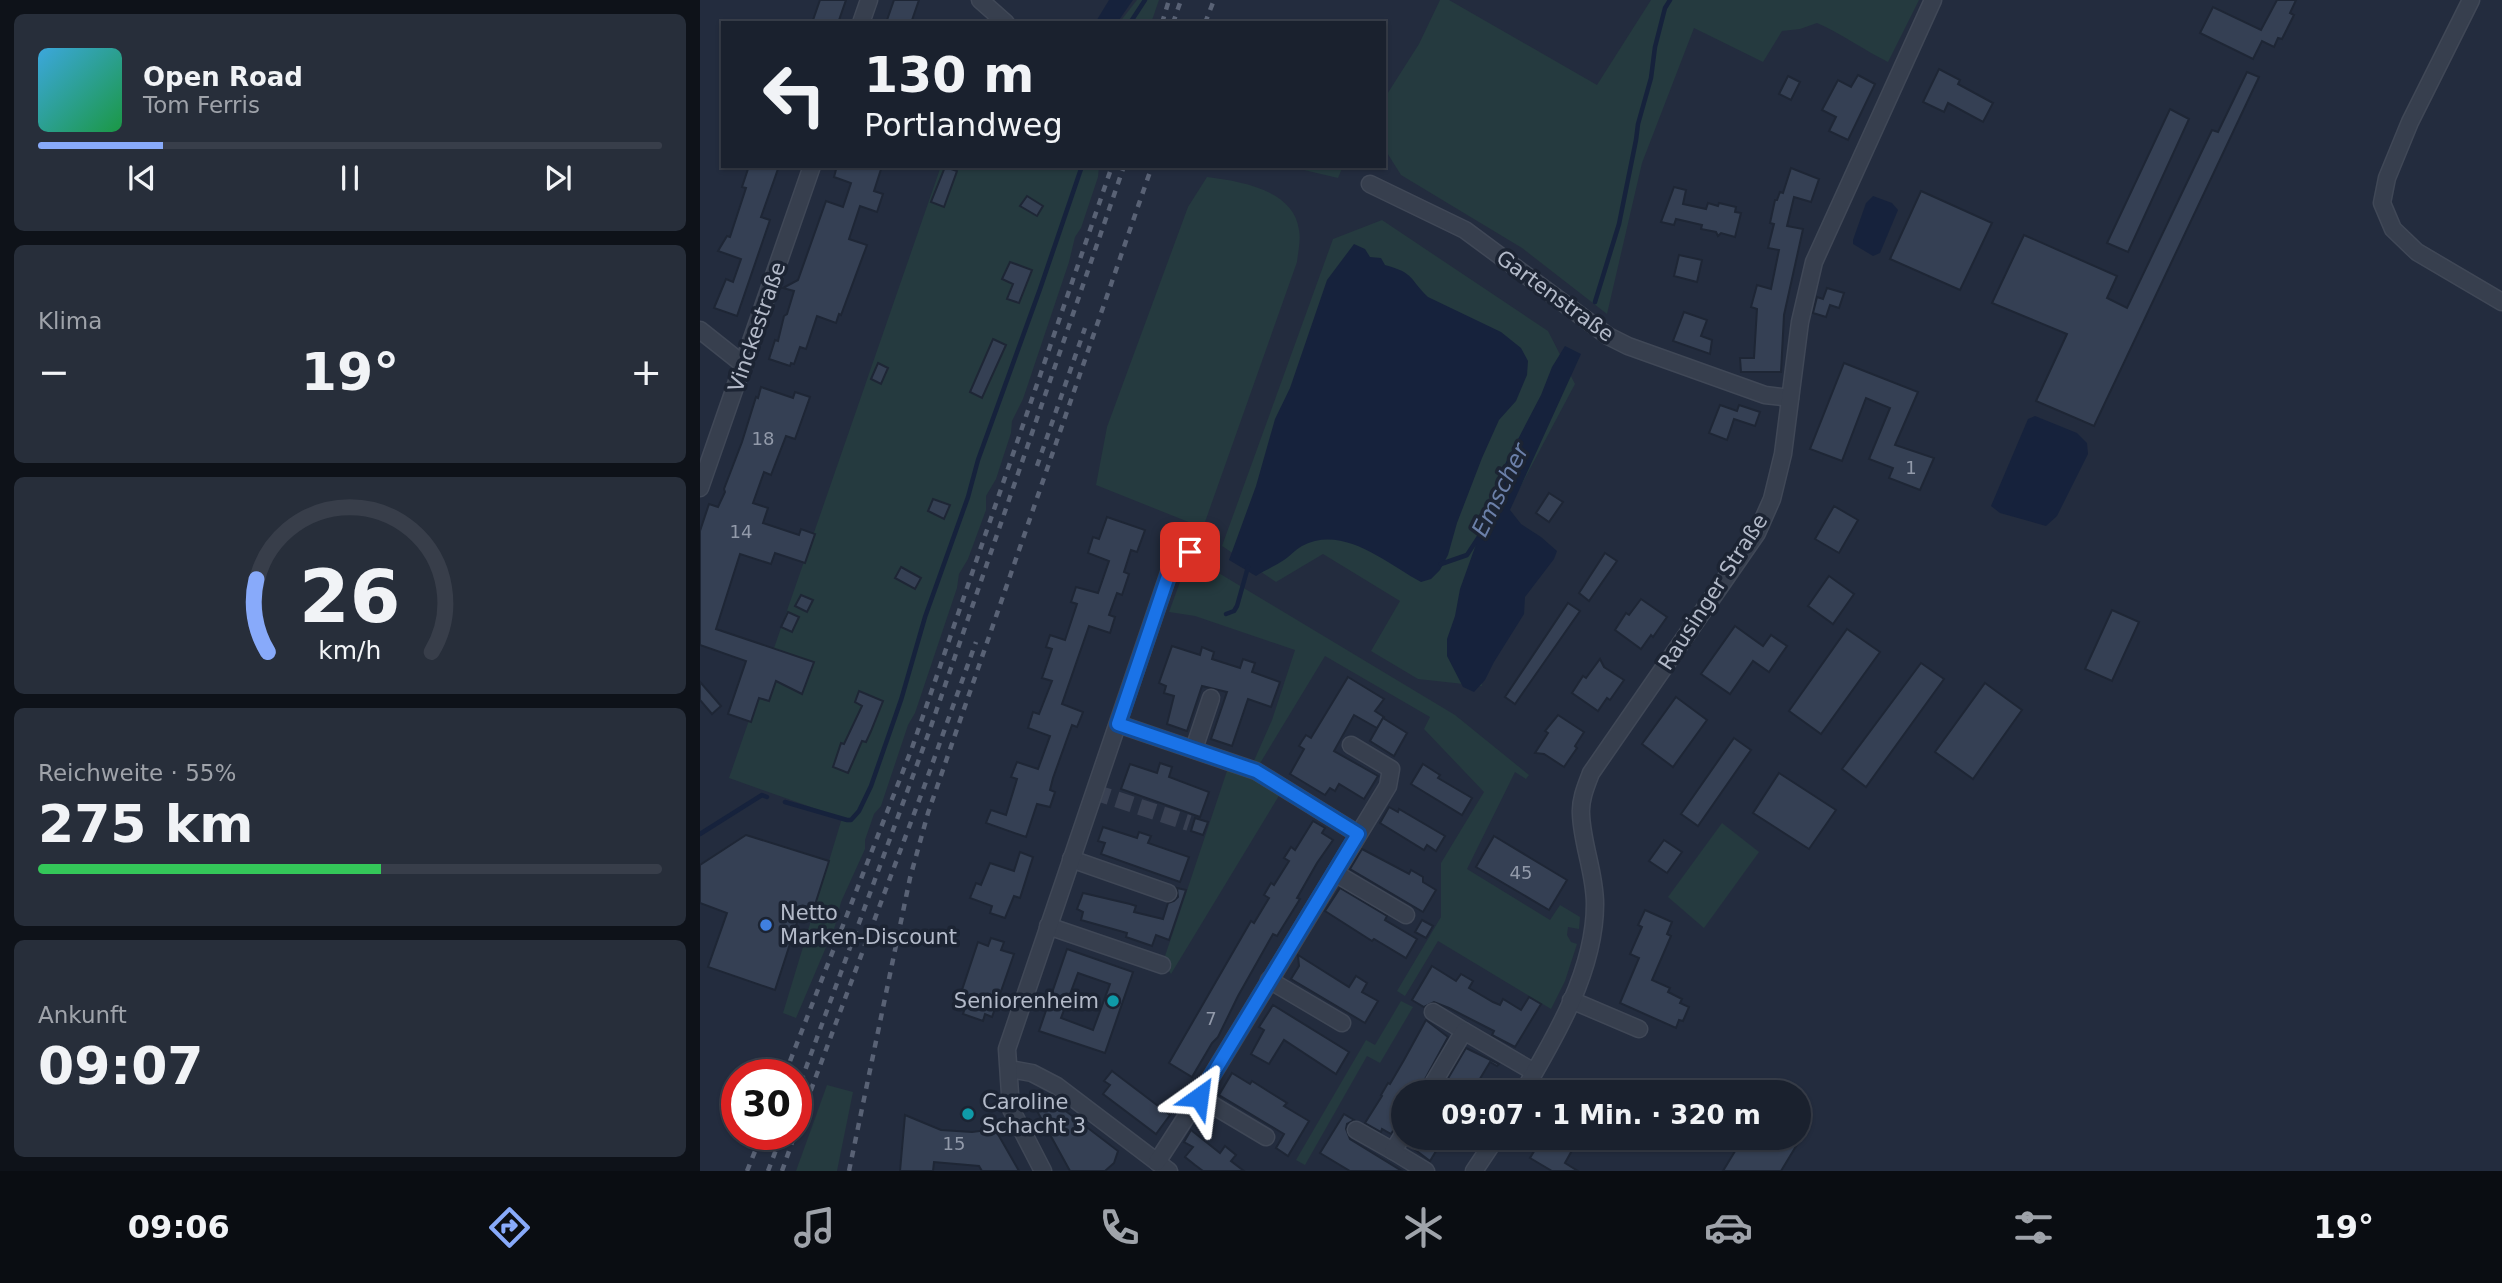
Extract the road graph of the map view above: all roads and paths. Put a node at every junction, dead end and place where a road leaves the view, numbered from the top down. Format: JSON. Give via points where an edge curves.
{"nodes":[{"id":1,"x":869,"y":0,"type":"edge"},
{"id":2,"x":980,"y":0,"type":"edge"},
{"id":3,"x":1933,"y":0,"type":"edge"},
{"id":4,"x":2471,"y":0,"type":"edge"},
{"id":5,"x":862,"y":21,"type":"edge"},
{"id":6,"x":1004,"y":21,"type":"edge"},
{"id":7,"x":811,"y":168,"type":"edge"},
{"id":8,"x":1370,"y":184,"type":"dead end"},
{"id":9,"x":2502,"y":302,"type":"edge"},
{"id":10,"x":700,"y":330,"type":"edge"},
{"id":11,"x":744,"y":365,"type":"junction"},
{"id":12,"x":1790,"y":398,"type":"junction"},
{"id":13,"x":700,"y":488,"type":"edge"},
{"id":14,"x":1190,"y":552,"type":"dead end"},
{"id":15,"x":1211,"y":698,"type":"dead end"},
{"id":16,"x":1118,"y":724,"type":"junction"},
{"id":17,"x":1351,"y":745,"type":"dead end"},
{"id":18,"x":1194,"y":749,"type":"junction"},
{"id":19,"x":1358,"y":834,"type":"junction"},
{"id":20,"x":1071,"y":859,"type":"junction"},
{"id":21,"x":1335,"y":873,"type":"junction"},
{"id":22,"x":1168,"y":893,"type":"dead end"},
{"id":23,"x":1406,"y":915,"type":"dead end"},
{"id":24,"x":1048,"y":926,"type":"junction"},
{"id":25,"x":1162,"y":965,"type":"dead end"},
{"id":26,"x":1269,"y":980,"type":"junction"},
{"id":27,"x":1571,"y":1000,"type":"junction"},
{"id":28,"x":1433,"y":1012,"type":"dead end"},
{"id":29,"x":1342,"y":1023,"type":"dead end"},
{"id":30,"x":1639,"y":1029,"type":"dead end"},
{"id":31,"x":1464,"y":1031,"type":"junction"},
{"id":32,"x":1009,"y":1069,"type":"junction"},
{"id":33,"x":1534,"y":1072,"type":"junction"},
{"id":34,"x":1435,"y":1080,"type":"edge"},
{"id":35,"x":1530,"y":1080,"type":"edge"},
{"id":36,"x":1199,"y":1097,"type":"junction"},
{"id":37,"x":1356,"y":1130,"type":"dead end"},
{"id":38,"x":1266,"y":1137,"type":"dead end"},
{"id":39,"x":1488,"y":1150,"type":"edge"},
{"id":40,"x":1393,"y":1151,"type":"joint"},
{"id":41,"x":1163,"y":1166,"type":"edge"},
{"id":42,"x":1044,"y":1171,"type":"edge"},
{"id":43,"x":1426,"y":1171,"type":"edge"},
{"id":44,"x":1474,"y":1171,"type":"edge"}],
"edges":[{"from":1,"to":5,"type":"street"},
{"from":2,"to":6,"type":"street"},
{"from":3,"to":12,"type":"street","name":"Rausinger Straße","via":[[1814,262]]},
{"from":4,"to":9,"type":"street","via":[[2405,132],[2382,203],[2393,229],[2417,252]]},
{"from":7,"to":11,"type":"street","name":"Vinckestraße"},
{"from":8,"to":12,"type":"street","name":"Gartenstraße","via":[[1465,230],[1623,344],[1765,395]]},
{"from":10,"to":11,"type":"street"},
{"from":11,"to":13,"type":"street","name":"Vinckestraße"},
{"from":12,"to":27,"type":"street","name":"Rausinger Straße","via":[[1772,499],[1757,533],[1591,773],[1583,794],[1581,814],[1595,902],[1589,953]]},
{"from":14,"to":16,"type":"street","via":[[1174,558]]},
{"from":15,"to":18,"type":"street"},
{"from":16,"to":18,"type":"street"},
{"from":16,"to":20,"type":"street"},
{"from":17,"to":19,"type":"street","via":[[1391,769],[1388,786]]},
{"from":18,"to":19,"type":"street","via":[[1256,771]]},
{"from":19,"to":21,"type":"street"},
{"from":20,"to":22,"type":"street"},
{"from":20,"to":24,"type":"street"},
{"from":21,"to":23,"type":"street"},
{"from":21,"to":26,"type":"street"},
{"from":24,"to":25,"type":"street"},
{"from":24,"to":32,"type":"street","via":[[1007,1049]]},
{"from":26,"to":29,"type":"street"},
{"from":26,"to":36,"type":"street"},
{"from":27,"to":30,"type":"street"},
{"from":27,"to":33,"type":"street","name":"Rausinger Straße"},
{"from":28,"to":31,"type":"street"},
{"from":31,"to":33,"type":"street"},
{"from":31,"to":34,"type":"street"},
{"from":32,"to":41,"type":"street","via":[[1032,1073],[1057,1086]]},
{"from":32,"to":42,"type":"street","via":[[1011,1109]]},
{"from":33,"to":35,"type":"street","name":"Rausinger Straße"},
{"from":36,"to":38,"type":"street"},
{"from":36,"to":41,"type":"street"},
{"from":37,"to":40,"type":"street"},
{"from":39,"to":44,"type":"street"},
{"from":40,"to":43,"type":"street"}]}
